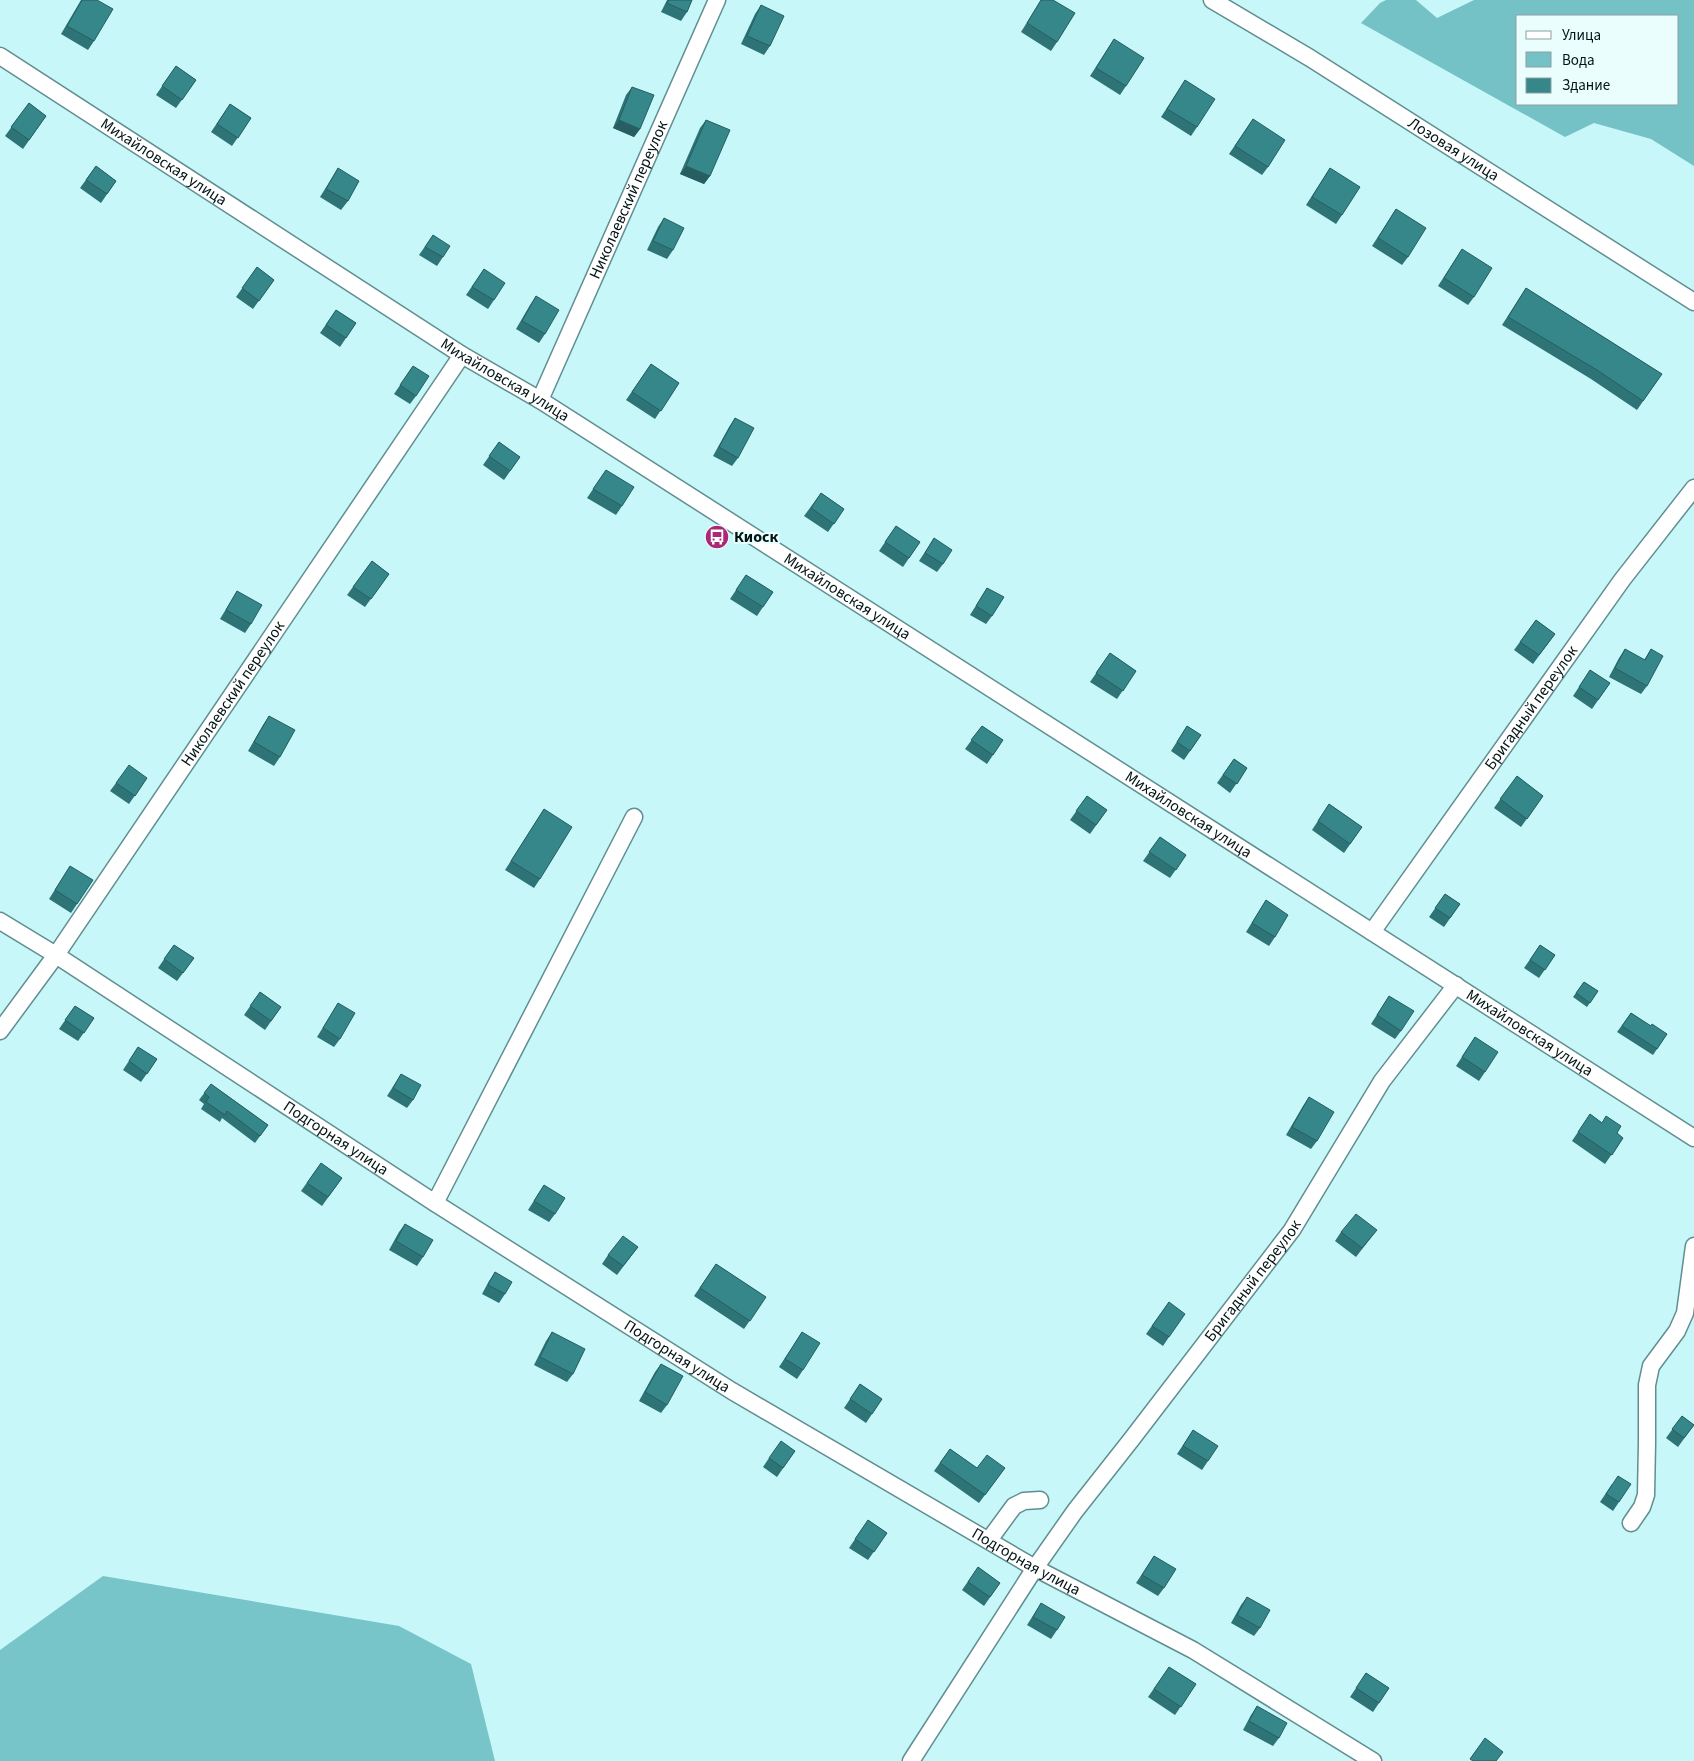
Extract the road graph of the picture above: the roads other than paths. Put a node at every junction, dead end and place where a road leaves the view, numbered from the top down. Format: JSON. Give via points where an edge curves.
{"nodes":[{"id":1,"x":717,"y":0,"type":"edge"},
{"id":2,"x":1212,"y":0,"type":"edge"},
{"id":3,"x":0,"y":56,"type":"edge"},
{"id":4,"x":1694,"y":302,"type":"edge"},
{"id":5,"x":462,"y":355,"type":"junction"},
{"id":6,"x":540,"y":400,"type":"junction"},
{"id":7,"x":1694,"y":488,"type":"edge"},
{"id":8,"x":634,"y":817,"type":"dead end"},
{"id":9,"x":0,"y":921,"type":"edge"},
{"id":10,"x":1372,"y":932,"type":"junction"},
{"id":11,"x":56,"y":955,"type":"junction"},
{"id":12,"x":1456,"y":985,"type":"junction"},
{"id":13,"x":0,"y":1031,"type":"edge"},
{"id":14,"x":1694,"y":1138,"type":"edge"},
{"id":15,"x":435,"y":1203,"type":"junction"},
{"id":16,"x":1694,"y":1246,"type":"edge"},
{"id":17,"x":1040,"y":1500,"type":"dead end"},
{"id":18,"x":1631,"y":1523,"type":"dead end"},
{"id":19,"x":989,"y":1540,"type":"junction"},
{"id":20,"x":1035,"y":1568,"type":"junction"},
{"id":21,"x":911,"y":1761,"type":"edge"},
{"id":22,"x":1373,"y":1761,"type":"edge"}],
"edges":[{"from":1,"to":6,"type":"street","name":"Николаевский переулок"},
{"from":2,"to":4,"type":"street","name":"Лозовая улица","via":[[1310,58]]},
{"from":3,"to":5,"type":"street","name":"Михайловская улица"},
{"from":5,"to":6,"type":"street","name":"Михайловская улица"},
{"from":5,"to":11,"type":"street","name":"Николаевский переулок"},
{"from":6,"to":10,"type":"street","name":"Михайловская улица"},
{"from":7,"to":10,"type":"street","name":"Бригадный переулок","via":[[1622,580]]},
{"from":8,"to":15,"type":"street"},
{"from":9,"to":11,"type":"street","name":"Подгорная улица"},
{"from":10,"to":12,"type":"street","name":"Михайловская улица"},
{"from":11,"to":13,"type":"street","name":"Николаевский переулок"},
{"from":11,"to":15,"type":"street","name":"Подгорная улица"},
{"from":12,"to":14,"type":"street","name":"Михайловская улица"},
{"from":12,"to":20,"type":"street","name":"Бригадный переулок","via":[[1382,1081],[1292,1230],[1074,1511]]},
{"from":15,"to":19,"type":"street","name":"Подгорная улица","via":[[732,1391]]},
{"from":16,"to":18,"type":"street","via":[[1685,1313],[1677,1331],[1651,1366],[1646,1385],[1646,1495]]},
{"from":17,"to":19,"type":"street","via":[[1024,1501],[1014,1506]]},
{"from":19,"to":20,"type":"street","name":"Подгорная улица"},
{"from":20,"to":21,"type":"street","name":"Бригадный переулок"},
{"from":20,"to":22,"type":"street","name":"Подгорная улица","via":[[1194,1650]]}]}
